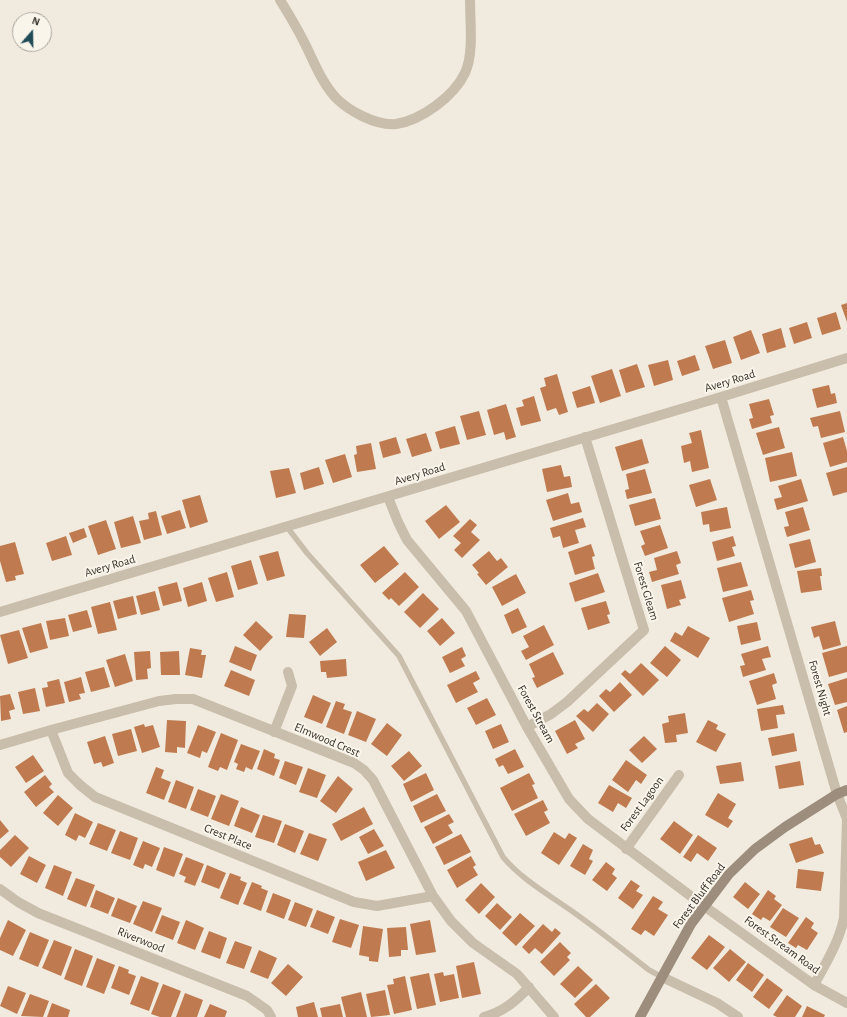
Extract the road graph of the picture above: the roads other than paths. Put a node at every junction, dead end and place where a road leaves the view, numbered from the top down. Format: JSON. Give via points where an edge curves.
{"nodes":[{"id":1,"x":280,"y":0,"type":"edge"},
{"id":2,"x":470,"y":0,"type":"edge"},
{"id":3,"x":847,"y":358,"type":"edge"},
{"id":4,"x":721,"y":397,"type":"junction"},
{"id":5,"x":586,"y":437,"type":"junction"},
{"id":6,"x":388,"y":497,"type":"junction"},
{"id":7,"x":287,"y":527,"type":"junction"},
{"id":8,"x":0,"y":612,"type":"edge"},
{"id":9,"x":288,"y":672,"type":"dead end"},
{"id":10,"x":527,"y":727,"type":"junction"},
{"id":11,"x":51,"y":730,"type":"junction"},
{"id":12,"x":274,"y":732,"type":"junction"},
{"id":13,"x":0,"y":745,"type":"edge"},
{"id":14,"x":679,"y":775,"type":"dead end"},
{"id":15,"x":842,"y":792,"type":"edge"},
{"id":16,"x":626,"y":849,"type":"junction"},
{"id":17,"x":0,"y":889,"type":"edge"},
{"id":18,"x":433,"y":896,"type":"junction"},
{"id":19,"x":704,"y":906,"type":"junction"},
{"id":20,"x":662,"y":977,"type":"junction"},
{"id":21,"x":814,"y":985,"type":"junction"},
{"id":22,"x":529,"y":987,"type":"junction"},
{"id":23,"x":847,"y":1003,"type":"edge"},
{"id":24,"x":271,"y":1017,"type":"edge"},
{"id":25,"x":484,"y":1017,"type":"edge"},
{"id":26,"x":554,"y":1017,"type":"edge"},
{"id":27,"x":640,"y":1017,"type":"edge"},
{"id":28,"x":738,"y":1017,"type":"edge"}],
"edges":[{"from":1,"to":2,"type":"street","via":[[325,84],[336,98],[351,111],[384,123],[396,124],[428,112],[444,100],[466,72],[470,50]]},
{"from":3,"to":4,"type":"street","name":"Avery Road"},
{"from":4,"to":5,"type":"street","name":"Avery Road"},
{"from":4,"to":15,"type":"street","name":"Forest Night"},
{"from":5,"to":6,"type":"street","name":"Avery Road"},
{"from":5,"to":10,"type":"street","name":"Forest Gleam","via":[[644,630],[567,702]]},
{"from":6,"to":7,"type":"street","name":"Avery Road"},
{"from":6,"to":10,"type":"street","name":"Forest Stream","via":[[407,540],[466,611]]},
{"from":7,"to":8,"type":"street","name":"Avery Road"},
{"from":7,"to":20,"type":"lane","via":[[399,656],[503,857],[531,882]]},
{"from":9,"to":12,"type":"street","via":[[292,686]]},
{"from":10,"to":16,"type":"street","name":"Forest Stream","via":[[569,799],[588,819]]},
{"from":11,"to":12,"type":"street","name":"Elmwood Crest","via":[[176,698],[193,700]]},
{"from":11,"to":13,"type":"street","name":"Elmwood Crest"},
{"from":11,"to":18,"type":"street","name":"Crest Place","via":[[68,773],[95,797],[354,902],[377,906]]},
{"from":12,"to":18,"type":"street","name":"Elmwood Crest","via":[[354,763],[364,770],[373,780]]},
{"from":14,"to":16,"type":"street","name":"Forest Lagoon"},
{"from":15,"to":19,"type":"street","name":"Forest Bluff Road","via":[[785,826],[755,849],[729,874]]},
{"from":15,"to":21,"type":"street","name":"Forest Night","via":[[846,819],[844,918],[841,932]]},
{"from":16,"to":19,"type":"street","name":"Forest Stream"},
{"from":17,"to":24,"type":"street","name":"Riverwood","via":[[38,913],[247,996]]},
{"from":18,"to":22,"type":"street","name":"Elmwood Crest","via":[[451,921],[473,943],[518,974]]},
{"from":19,"to":20,"type":"street","name":"Forest Bluff Road","via":[[691,924]]},
{"from":19,"to":21,"type":"street","name":"Forest Stream Road"},
{"from":20,"to":27,"type":"street","name":"Forest Bluff Road"},
{"from":20,"to":28,"type":"street","via":[[716,1003]]},
{"from":21,"to":23,"type":"street","name":"Forest Stream Road"},
{"from":22,"to":25,"type":"street","via":[[516,1001]]},
{"from":22,"to":26,"type":"street","name":"Elmwood Crest"}]}
